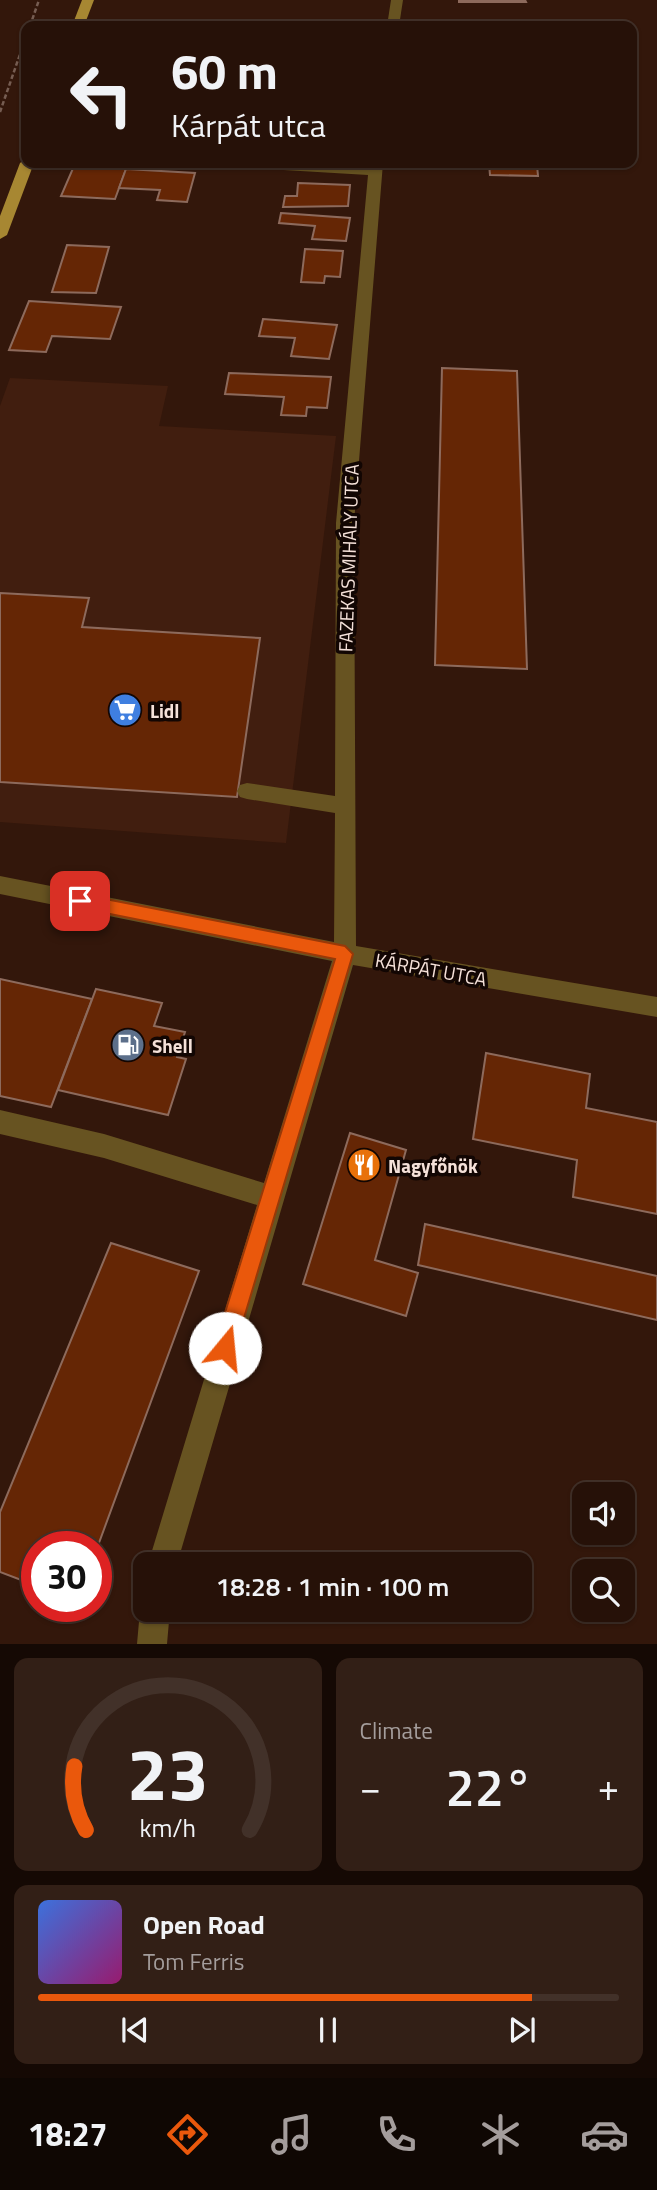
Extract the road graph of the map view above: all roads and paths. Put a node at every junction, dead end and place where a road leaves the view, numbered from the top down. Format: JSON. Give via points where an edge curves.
{"nodes":[{"id":1,"x":39,"y":0,"type":"edge"},
{"id":2,"x":88,"y":0,"type":"edge"},
{"id":3,"x":397,"y":0,"type":"edge"},
{"id":4,"x":32,"y":21,"type":"edge"},
{"id":5,"x":80,"y":21,"type":"edge"},
{"id":6,"x":394,"y":21,"type":"edge"},
{"id":7,"x":21,"y":51,"type":"edge"},
{"id":8,"x":0,"y":112,"type":"edge"},
{"id":9,"x":25,"y":168,"type":"edge"},
{"id":10,"x":375,"y":168,"type":"edge"},
{"id":11,"x":0,"y":235,"type":"edge"},
{"id":12,"x":247,"y":790,"type":"dead end"},
{"id":13,"x":345,"y":806,"type":"junction"},
{"id":14,"x":0,"y":885,"type":"edge"},
{"id":15,"x":345,"y":954,"type":"junction"},
{"id":16,"x":657,"y":1007,"type":"edge"},
{"id":17,"x":0,"y":1122,"type":"edge"},
{"id":18,"x":270,"y":1197,"type":"junction"},
{"id":19,"x":166,"y":1552,"type":"edge"},
{"id":20,"x":154,"y":1622,"type":"edge"},
{"id":21,"x":152,"y":1644,"type":"edge"}],
"edges":[{"from":1,"to":4,"type":"path"},
{"from":2,"to":5,"type":"main road"},
{"from":3,"to":6,"type":"street"},
{"from":7,"to":8,"type":"path"},
{"from":9,"to":11,"type":"main road"},
{"from":10,"to":13,"type":"street","name":"FAZEKAS MIHÁLY UTCA","via":[[345,523]]},
{"from":12,"to":13,"type":"street"},
{"from":13,"to":15,"type":"street","name":"FAZEKAS MIHÁLY UTCA"},
{"from":14,"to":15,"type":"street","name":"KÁRPÁT UTCA"},
{"from":15,"to":16,"type":"street","name":"KÁRPÁT UTCA"},
{"from":15,"to":18,"type":"street","name":"FAZEKAS MIHÁLY UTCA"},
{"from":17,"to":18,"type":"street","via":[[104,1146]]},
{"from":18,"to":19,"type":"street","name":"FAZEKAS MIHÁLY UTCA"},
{"from":20,"to":21,"type":"street"}]}
